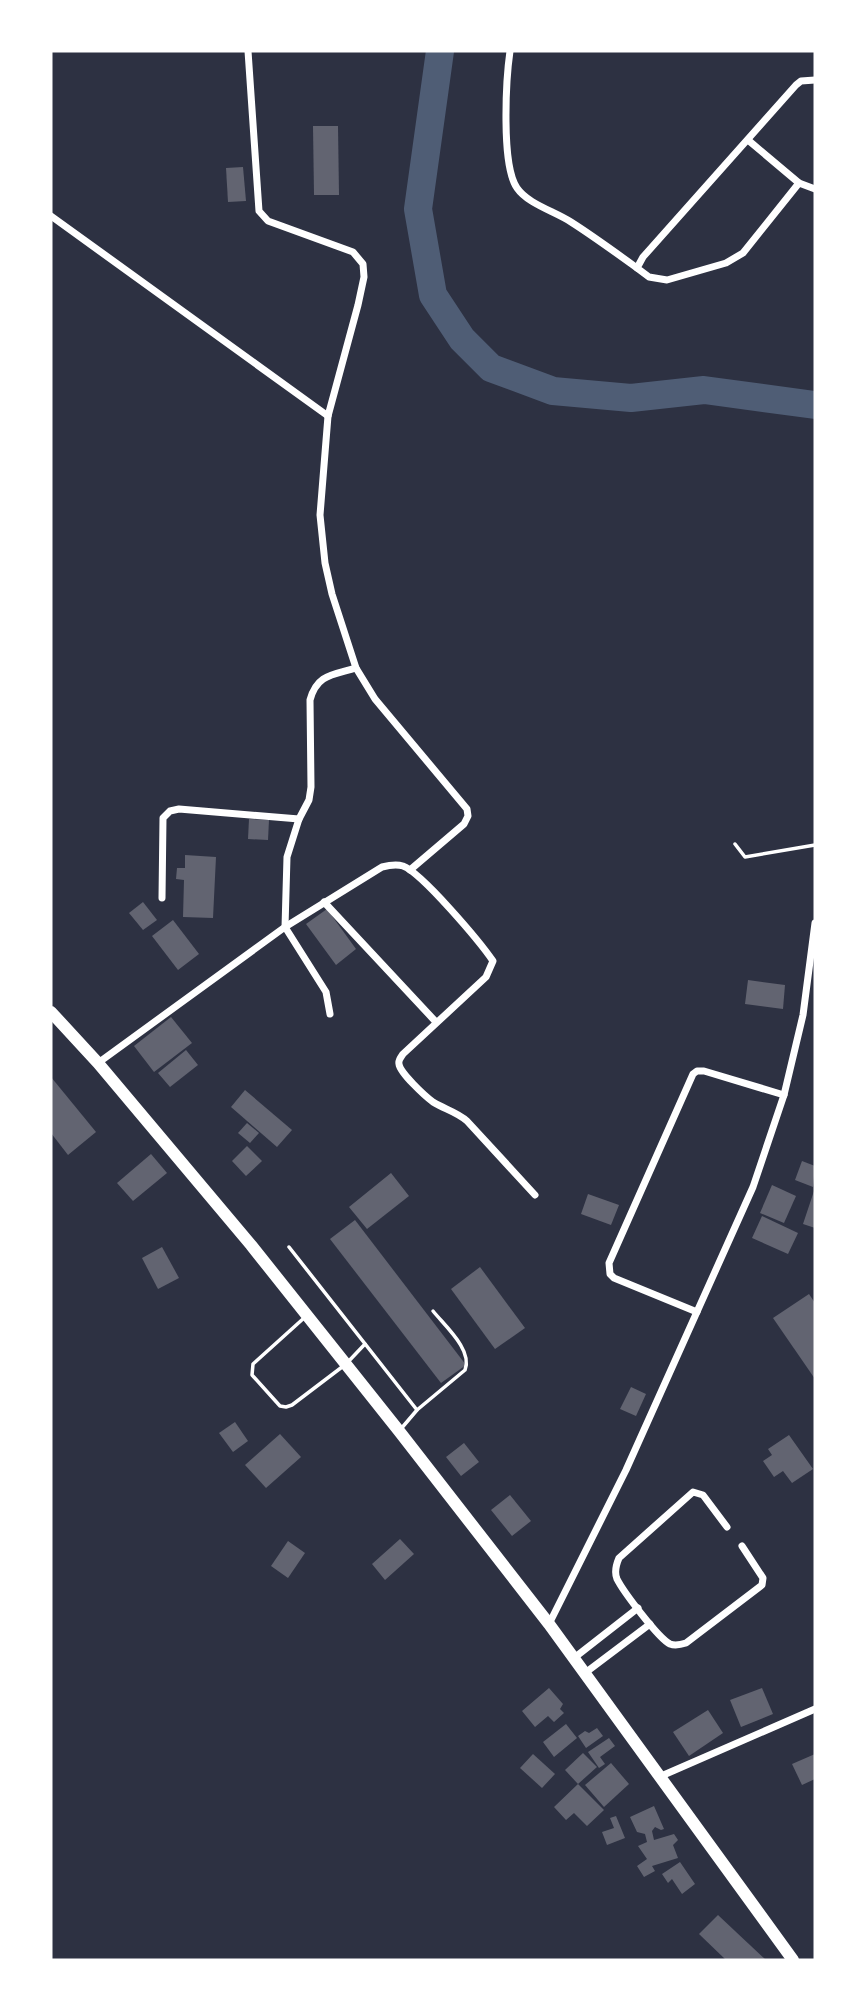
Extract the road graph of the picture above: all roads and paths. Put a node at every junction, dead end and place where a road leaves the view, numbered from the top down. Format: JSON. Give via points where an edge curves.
{"nodes":[{"id":1,"x":248,"y":51,"type":"edge"},
{"id":2,"x":510,"y":51,"type":"edge"},
{"id":3,"x":815,"y":80,"type":"edge"},
{"id":4,"x":748,"y":141,"type":"junction"},
{"id":5,"x":799,"y":183,"type":"junction"},
{"id":6,"x":815,"y":189,"type":"edge"},
{"id":7,"x":51,"y":216,"type":"edge"},
{"id":8,"x":637,"y":268,"type":"junction"},
{"id":9,"x":328,"y":416,"type":"junction"},
{"id":10,"x":356,"y":668,"type":"junction"},
{"id":11,"x":299,"y":819,"type":"junction"},
{"id":12,"x":735,"y":844,"type":"dead end"},
{"id":13,"x":815,"y":845,"type":"edge"},
{"id":14,"x":410,"y":870,"type":"junction"},
{"id":15,"x":162,"y":898,"type":"dead end"},
{"id":16,"x":324,"y":902,"type":"junction"},
{"id":17,"x":815,"y":923,"type":"edge"},
{"id":18,"x":285,"y":927,"type":"junction"},
{"id":19,"x":51,"y":1012,"type":"edge"},
{"id":20,"x":330,"y":1014,"type":"dead end"},
{"id":21,"x":436,"y":1021,"type":"junction"},
{"id":22,"x":98,"y":1063,"type":"junction"},
{"id":23,"x":784,"y":1095,"type":"junction"},
{"id":24,"x":535,"y":1195,"type":"dead end"},
{"id":25,"x":289,"y":1247,"type":"dead end"},
{"id":26,"x":433,"y":1311,"type":"dead end"},
{"id":27,"x":696,"y":1312,"type":"junction"},
{"id":28,"x":307,"y":1315,"type":"junction"},
{"id":29,"x":365,"y":1344,"type":"junction"},
{"id":30,"x":345,"y":1364,"type":"junction"},
{"id":31,"x":417,"y":1410,"type":"junction"},
{"id":32,"x":399,"y":1431,"type":"junction"},
{"id":33,"x":727,"y":1527,"type":"dead end"},
{"id":34,"x":743,"y":1546,"type":"dead end"},
{"id":35,"x":638,"y":1608,"type":"junction"},
{"id":36,"x":549,"y":1624,"type":"junction"},
{"id":37,"x":650,"y":1624,"type":"junction"},
{"id":38,"x":574,"y":1658,"type":"junction"},
{"id":39,"x":585,"y":1673,"type":"junction"},
{"id":40,"x":815,"y":1709,"type":"edge"},
{"id":41,"x":659,"y":1777,"type":"junction"},
{"id":42,"x":793,"y":1960,"type":"edge"}],
"edges":[{"from":1,"to":9,"type":"street","via":[[259,211],[268,221],[353,252],[363,264],[358,305]]},
{"from":2,"to":8,"type":"street","via":[[508,165],[515,186]]},
{"from":3,"to":4,"type":"street","via":[[796,85]]},
{"from":4,"to":5,"type":"street"},
{"from":4,"to":8,"type":"street"},
{"from":5,"to":6,"type":"street"},
{"from":5,"to":8,"type":"street","via":[[743,253],[726,263],[667,279],[649,277]]},
{"from":7,"to":9,"type":"street"},
{"from":9,"to":10,"type":"street","via":[[320,515],[325,563]]},
{"from":10,"to":11,"type":"street","via":[[326,677],[313,692],[311,787]]},
{"from":10,"to":14,"type":"street","via":[[375,699],[467,809],[464,824]]},
{"from":11,"to":15,"type":"street","via":[[170,811],[163,818]]},
{"from":11,"to":18,"type":"street","via":[[287,857]]},
{"from":12,"to":13,"type":"lane","via":[[745,857]]},
{"from":14,"to":16,"type":"street","via":[[391,864],[382,867]]},
{"from":14,"to":21,"type":"street","via":[[493,961],[486,977]]},
{"from":16,"to":18,"type":"street"},
{"from":16,"to":21,"type":"street"},
{"from":17,"to":23,"type":"street","via":[[803,1015]]},
{"from":18,"to":20,"type":"street","via":[[326,992]]},
{"from":18,"to":22,"type":"street"},
{"from":19,"to":22,"type":"highway"},
{"from":21,"to":24,"type":"street","via":[[403,1054],[399,1066],[433,1101],[467,1121]]},
{"from":22,"to":28,"type":"highway"},
{"from":23,"to":27,"type":"street","via":[[753,1187]]},
{"from":23,"to":27,"type":"street","via":[[704,1071],[693,1074],[609,1263],[614,1278]]},
{"from":25,"to":29,"type":"lane"},
{"from":26,"to":31,"type":"lane","via":[[466,1353],[468,1363]]},
{"from":27,"to":36,"type":"street","via":[[626,1470]]},
{"from":28,"to":30,"type":"highway"},
{"from":28,"to":30,"type":"lane","via":[[253,1364],[252,1375],[286,1407]]},
{"from":29,"to":30,"type":"lane"},
{"from":29,"to":31,"type":"lane"},
{"from":30,"to":32,"type":"highway"},
{"from":31,"to":32,"type":"lane"},
{"from":32,"to":36,"type":"highway"},
{"from":33,"to":35,"type":"street","via":[[702,1495],[693,1492],[624,1551],[616,1565],[616,1578]]},
{"from":34,"to":37,"type":"street","via":[[763,1578],[759,1588],[680,1645],[667,1642]]},
{"from":35,"to":37,"type":"street"},
{"from":35,"to":38,"type":"street"},
{"from":36,"to":38,"type":"highway"},
{"from":37,"to":39,"type":"street"},
{"from":38,"to":39,"type":"highway"},
{"from":39,"to":41,"type":"highway"},
{"from":40,"to":41,"type":"street"},
{"from":41,"to":42,"type":"highway"}]}
